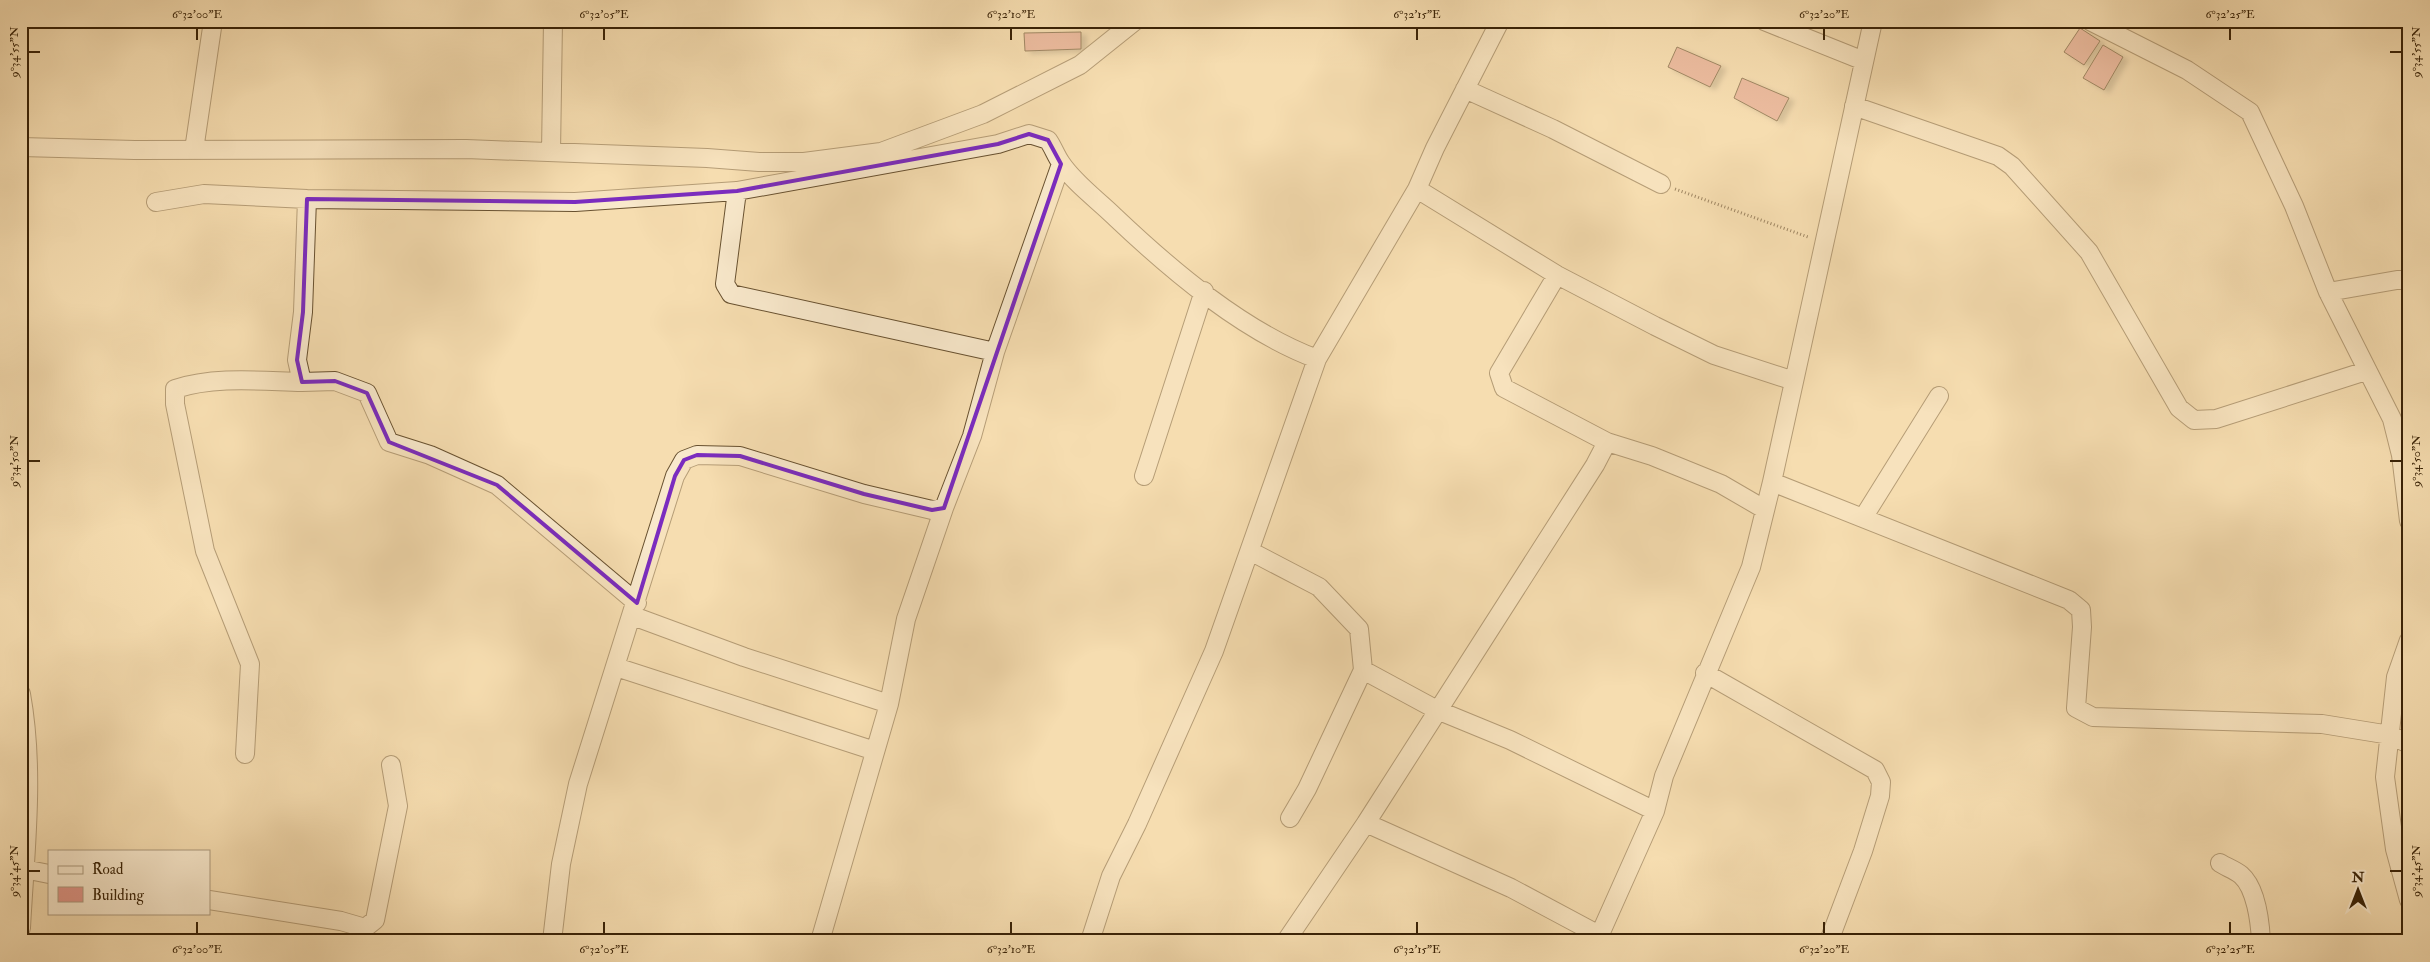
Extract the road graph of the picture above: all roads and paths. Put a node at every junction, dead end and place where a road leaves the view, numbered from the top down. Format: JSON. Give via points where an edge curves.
{"nodes":[{"id":1,"x":213,"y":21,"type":"edge"},
{"id":2,"x":553,"y":21,"type":"edge"},
{"id":3,"x":1135,"y":21,"type":"edge"},
{"id":4,"x":1500,"y":21,"type":"edge"},
{"id":5,"x":1764,"y":21,"type":"edge"},
{"id":6,"x":1873,"y":21,"type":"edge"},
{"id":7,"x":2090,"y":21,"type":"edge"},
{"id":8,"x":1864,"y":62,"type":"junction"},
{"id":9,"x":1465,"y":90,"type":"junction"},
{"id":10,"x":1854,"y":106,"type":"junction"},
{"id":11,"x":21,"y":147,"type":"edge"},
{"id":12,"x":194,"y":150,"type":"junction"},
{"id":13,"x":551,"y":152,"type":"junction"},
{"id":14,"x":1061,"y":164,"type":"junction"},
{"id":15,"x":1660,"y":184,"type":"joint"},
{"id":16,"x":1417,"y":189,"type":"junction"},
{"id":17,"x":737,"y":191,"type":"junction"},
{"id":18,"x":306,"y":199,"type":"junction"},
{"id":19,"x":156,"y":202,"type":"dead end"},
{"id":20,"x":1824,"y":243,"type":"junction"},
{"id":21,"x":1557,"y":275,"type":"junction"},
{"id":22,"x":2409,"y":280,"type":"edge"},
{"id":23,"x":1204,"y":291,"type":"junction"},
{"id":24,"x":2328,"y":292,"type":"junction"},
{"id":25,"x":995,"y":352,"type":"junction"},
{"id":26,"x":1318,"y":359,"type":"junction"},
{"id":27,"x":2366,"y":372,"type":"junction"},
{"id":28,"x":1794,"y":381,"type":"junction"},
{"id":29,"x":302,"y":382,"type":"junction"},
{"id":30,"x":1939,"y":396,"type":"dead end"},
{"id":31,"x":2400,"y":420,"type":"edge"},
{"id":32,"x":1607,"y":442,"type":"junction"},
{"id":33,"x":1144,"y":476,"type":"dead end"},
{"id":34,"x":1772,"y":482,"type":"junction"},
{"id":35,"x":944,"y":508,"type":"junction"},
{"id":36,"x":1764,"y":509,"type":"junction"},
{"id":37,"x":1863,"y":518,"type":"junction"},
{"id":38,"x":2409,"y":521,"type":"edge"},
{"id":39,"x":1250,"y":551,"type":"junction"},
{"id":40,"x":635,"y":609,"type":"junction"},
{"id":41,"x":2409,"y":640,"type":"edge"},
{"id":42,"x":616,"y":667,"type":"junction"},
{"id":43,"x":1363,"y":670,"type":"junction"},
{"id":44,"x":1705,"y":673,"type":"junction"},
{"id":45,"x":21,"y":694,"type":"edge"},
{"id":46,"x":889,"y":704,"type":"junction"},
{"id":47,"x":1437,"y":710,"type":"junction"},
{"id":48,"x":2390,"y":735,"type":"junction"},
{"id":49,"x":2409,"y":744,"type":"edge"},
{"id":50,"x":875,"y":751,"type":"junction"},
{"id":51,"x":245,"y":754,"type":"dead end"},
{"id":52,"x":391,"y":765,"type":"dead end"},
{"id":53,"x":1655,"y":811,"type":"junction"},
{"id":54,"x":25,"y":813,"type":"edge"},
{"id":55,"x":1290,"y":818,"type":"dead end"},
{"id":56,"x":1366,"y":823,"type":"junction"},
{"id":57,"x":2220,"y":863,"type":"dead end"},
{"id":58,"x":24,"y":869,"type":"junction"},
{"id":59,"x":48,"y":874,"type":"edge"},
{"id":60,"x":210,"y":900,"type":"edge"},
{"id":61,"x":2409,"y":900,"type":"edge"},
{"id":62,"x":21,"y":928,"type":"edge"},
{"id":63,"x":1598,"y":938,"type":"edge"},
{"id":64,"x":552,"y":941,"type":"edge"},
{"id":65,"x":820,"y":941,"type":"edge"},
{"id":66,"x":1090,"y":941,"type":"edge"},
{"id":67,"x":1286,"y":941,"type":"edge"},
{"id":68,"x":1829,"y":941,"type":"edge"},
{"id":69,"x":2261,"y":941,"type":"edge"}],
"edges":[{"from":1,"to":12,"type":"street"},
{"from":2,"to":13,"type":"street"},
{"from":3,"to":13,"type":"street","via":[[1080,65],[983,114],[881,152],[804,162],[760,162]]},
{"from":4,"to":9,"type":"street"},
{"from":5,"to":8,"type":"street"},
{"from":6,"to":8,"type":"street"},
{"from":7,"to":24,"type":"street","via":[[2187,70],[2250,112],[2294,206]]},
{"from":8,"to":10,"type":"street"},
{"from":9,"to":15,"type":"street","via":[[1552,129]]},
{"from":9,"to":16,"type":"street"},
{"from":10,"to":20,"type":"street"},
{"from":10,"to":27,"type":"street","via":[[1998,156],[2012,166],[2089,252],[2179,408],[2194,420],[2216,419]]},
{"from":11,"to":12,"type":"street"},
{"from":12,"to":13,"type":"street","via":[[466,149]]},
{"from":14,"to":17,"type":"street","via":[[1048,140],[1029,134],[998,144]]},
{"from":14,"to":23,"type":"street","via":[[1156,256]]},
{"from":14,"to":25,"type":"street"},
{"from":15,"to":20,"type":"path"},
{"from":16,"to":21,"type":"street"},
{"from":16,"to":26,"type":"street"},
{"from":17,"to":18,"type":"street","via":[[575,202]]},
{"from":17,"to":25,"type":"street","via":[[725,284],[731,294]]},
{"from":18,"to":19,"type":"street","via":[[204,194]]},
{"from":18,"to":29,"type":"street","via":[[303,312],[297,360]]},
{"from":20,"to":28,"type":"street"},
{"from":21,"to":28,"type":"street","via":[[1714,355]]},
{"from":21,"to":32,"type":"street","via":[[1499,373],[1504,388]]},
{"from":22,"to":24,"type":"street"},
{"from":23,"to":26,"type":"street","via":[[1287,347]]},
{"from":23,"to":33,"type":"street"},
{"from":24,"to":27,"type":"street"},
{"from":25,"to":35,"type":"street","via":[[972,436]]},
{"from":26,"to":39,"type":"street"},
{"from":27,"to":31,"type":"street"},
{"from":28,"to":34,"type":"street"},
{"from":29,"to":40,"type":"street","via":[[335,381],[367,393],[389,442],[430,455],[496,485]]},
{"from":29,"to":51,"type":"street","via":[[236,380],[193,383],[174,389],[205,551],[250,664]]},
{"from":30,"to":37,"type":"street"},
{"from":31,"to":38,"type":"street"},
{"from":32,"to":36,"type":"street","via":[[1721,484]]},
{"from":32,"to":47,"type":"street"},
{"from":34,"to":36,"type":"street"},
{"from":34,"to":37,"type":"street"},
{"from":35,"to":40,"type":"street","via":[[932,510],[864,494],[740,456],[697,455],[684,460],[675,476]]},
{"from":35,"to":46,"type":"street","via":[[906,619]]},
{"from":36,"to":44,"type":"street","via":[[1751,567]]},
{"from":37,"to":48,"type":"street","via":[[2069,600],[2081,610],[2076,708],[2093,718],[2322,724]]},
{"from":39,"to":43,"type":"street","via":[[1319,587],[1359,629]]},
{"from":39,"to":66,"type":"street","via":[[1214,651],[1111,876]]},
{"from":40,"to":42,"type":"street"},
{"from":40,"to":46,"type":"street","via":[[744,657]]},
{"from":41,"to":48,"type":"street","via":[[2396,677]]},
{"from":42,"to":50,"type":"street"},
{"from":42,"to":64,"type":"street","via":[[578,784],[561,864]]},
{"from":43,"to":47,"type":"street"},
{"from":43,"to":55,"type":"street","via":[[1308,789]]},
{"from":44,"to":53,"type":"street","via":[[1664,776]]},
{"from":44,"to":68,"type":"street","via":[[1875,770],[1881,782],[1880,796],[1863,851]]},
{"from":45,"to":54,"type":"street","via":[[26,719]]},
{"from":46,"to":50,"type":"street"},
{"from":47,"to":53,"type":"street","via":[[1510,740]]},
{"from":47,"to":56,"type":"street"},
{"from":48,"to":49,"type":"street"},
{"from":48,"to":61,"type":"street","via":[[2385,777],[2395,849]]},
{"from":50,"to":65,"type":"street"},
{"from":52,"to":60,"type":"street","via":[[398,806],[375,920],[365,928],[341,921]]},
{"from":53,"to":63,"type":"street"},
{"from":54,"to":58,"type":"street"},
{"from":56,"to":63,"type":"street","via":[[1511,888]]},
{"from":56,"to":67,"type":"street"},
{"from":57,"to":69,"type":"street","via":[[2241,875],[2249,889],[2259,915]]},
{"from":58,"to":59,"type":"street"},
{"from":58,"to":62,"type":"street"}]}
